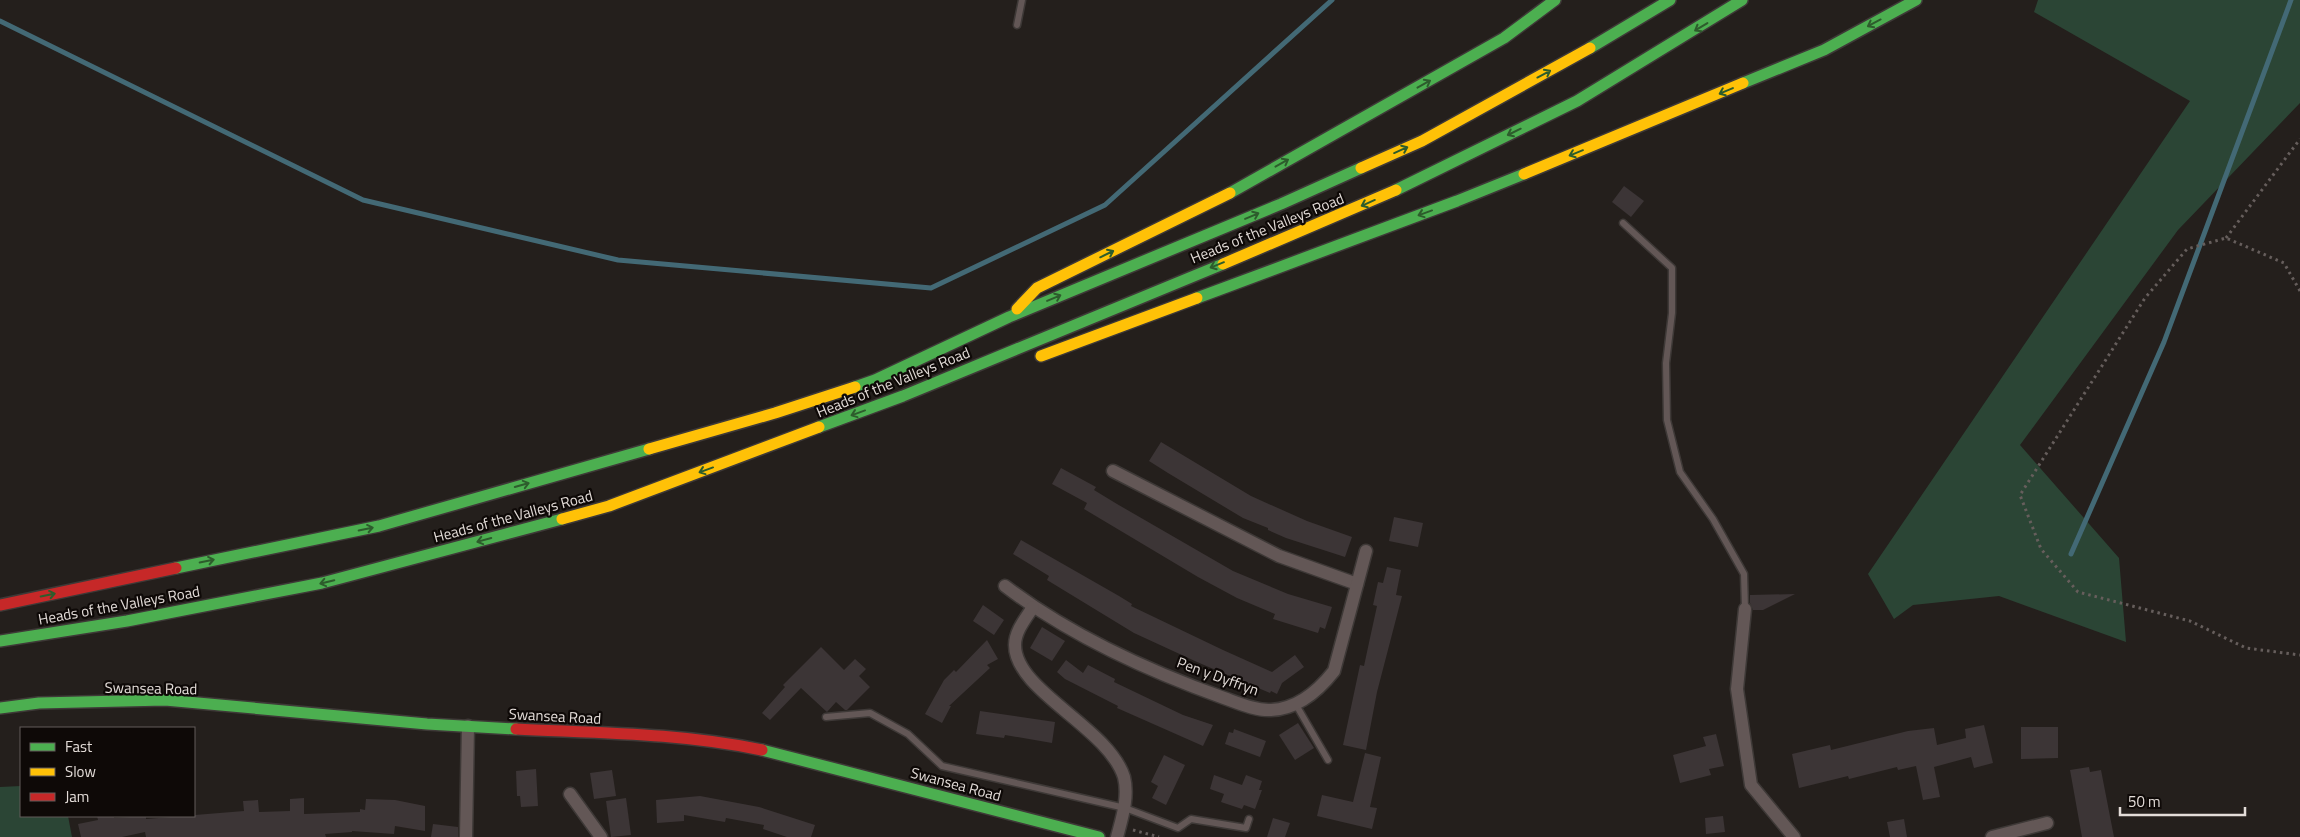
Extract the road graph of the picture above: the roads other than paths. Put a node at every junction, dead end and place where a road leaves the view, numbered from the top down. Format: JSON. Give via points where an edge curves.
{"nodes":[{"id":1,"x":1022,"y":0,"type":"edge"},
{"id":2,"x":1555,"y":0,"type":"edge"},
{"id":3,"x":1670,"y":0,"type":"edge"},
{"id":4,"x":1742,"y":0,"type":"edge"},
{"id":5,"x":1916,"y":0,"type":"edge"},
{"id":6,"x":1017,"y":26,"type":"dead end"},
{"id":7,"x":1623,"y":223,"type":"dead end"},
{"id":8,"x":1009,"y":317,"type":"junction"},
{"id":9,"x":1034,"y":358,"type":"dead end"},
{"id":10,"x":903,"y":396,"type":"junction"},
{"id":11,"x":928,"y":397,"type":"dead end"},
{"id":12,"x":1113,"y":471,"type":"dead end"},
{"id":13,"x":1366,"y":551,"type":"dead end"},
{"id":14,"x":1358,"y":584,"type":"junction"},
{"id":15,"x":1004,"y":586,"type":"dead end"},
{"id":16,"x":0,"y":605,"type":"edge"},
{"id":17,"x":1033,"y":607,"type":"junction"},
{"id":18,"x":1745,"y":610,"type":"joint"},
{"id":19,"x":0,"y":641,"type":"edge"},
{"id":20,"x":1295,"y":704,"type":"junction"},
{"id":21,"x":0,"y":708,"type":"edge"},
{"id":22,"x":826,"y":718,"type":"dead end"},
{"id":23,"x":468,"y":726,"type":"junction"},
{"id":24,"x":1328,"y":760,"type":"dead end"},
{"id":25,"x":570,"y":794,"type":"dead end"},
{"id":26,"x":1125,"y":808,"type":"junction"},
{"id":27,"x":1249,"y":819,"type":"dead end"},
{"id":28,"x":2047,"y":823,"type":"dead end"},
{"id":29,"x":1118,"y":831,"type":"edge"},
{"id":30,"x":466,"y":837,"type":"edge"},
{"id":31,"x":601,"y":837,"type":"edge"},
{"id":32,"x":1098,"y":837,"type":"edge"},
{"id":33,"x":1794,"y":837,"type":"edge"},
{"id":34,"x":1992,"y":837,"type":"edge"}],
"edges":[{"from":1,"to":6,"type":"lane"},
{"from":8,"to":2,"type":"main road","one_way":true,"via":[[1037,288],[1210,204],[1504,38]]},
{"from":8,"to":3,"type":"main road","name":"Heads of the Valleys Road","one_way":true,"via":[[1281,204],[1422,140],[1567,62]]},
{"from":4,"to":10,"type":"main road","name":"Heads of the Valleys Road","one_way":true,"via":[[1577,101],[1369,203]]},
{"from":5,"to":9,"type":"main road","one_way":true,"via":[[1824,50],[1466,197]]},
{"from":7,"to":18,"type":"lane","via":[[1672,268],[1672,312],[1666,363],[1667,420],[1680,472],[1744,574]]},
{"from":16,"to":8,"type":"main road","name":"Heads of the Valleys Road","one_way":true,"via":[[379,526],[775,413],[875,380]]},
{"from":10,"to":11,"type":"main road"},
{"from":10,"to":19,"type":"main road","name":"Heads of the Valleys Road","one_way":true,"via":[[609,506],[322,583]]},
{"from":12,"to":14,"type":"street","via":[[1279,556]]},
{"from":13,"to":14,"type":"street","name":"Pen y Dyffryn"},
{"from":14,"to":20,"type":"street","name":"Pen y Dyffryn","via":[[1334,671],[1322,686]]},
{"from":15,"to":17,"type":"street","name":"Pen y Dyffryn"},
{"from":17,"to":20,"type":"street","name":"Pen y Dyffryn","via":[[1086,638],[1200,690],[1270,711]]},
{"from":17,"to":26,"type":"street","via":[[1021,625],[1015,644],[1018,662],[1028,677],[1112,754],[1124,778]]},
{"from":18,"to":33,"type":"street","via":[[1737,690],[1751,785]]},
{"from":20,"to":24,"type":"lane"},
{"from":21,"to":23,"type":"main road","name":"Swansea Road","via":[[39,703],[165,700]]},
{"from":22,"to":26,"type":"lane","via":[[870,713],[908,734],[942,766]]},
{"from":23,"to":30,"type":"street"},
{"from":23,"to":32,"type":"main road","name":"Swansea Road","via":[[720,741]]},
{"from":25,"to":31,"type":"street"},
{"from":26,"to":27,"type":"lane","via":[[1178,828],[1191,819],[1246,828]]},
{"from":26,"to":29,"type":"street"},
{"from":28,"to":34,"type":"street"}]}
